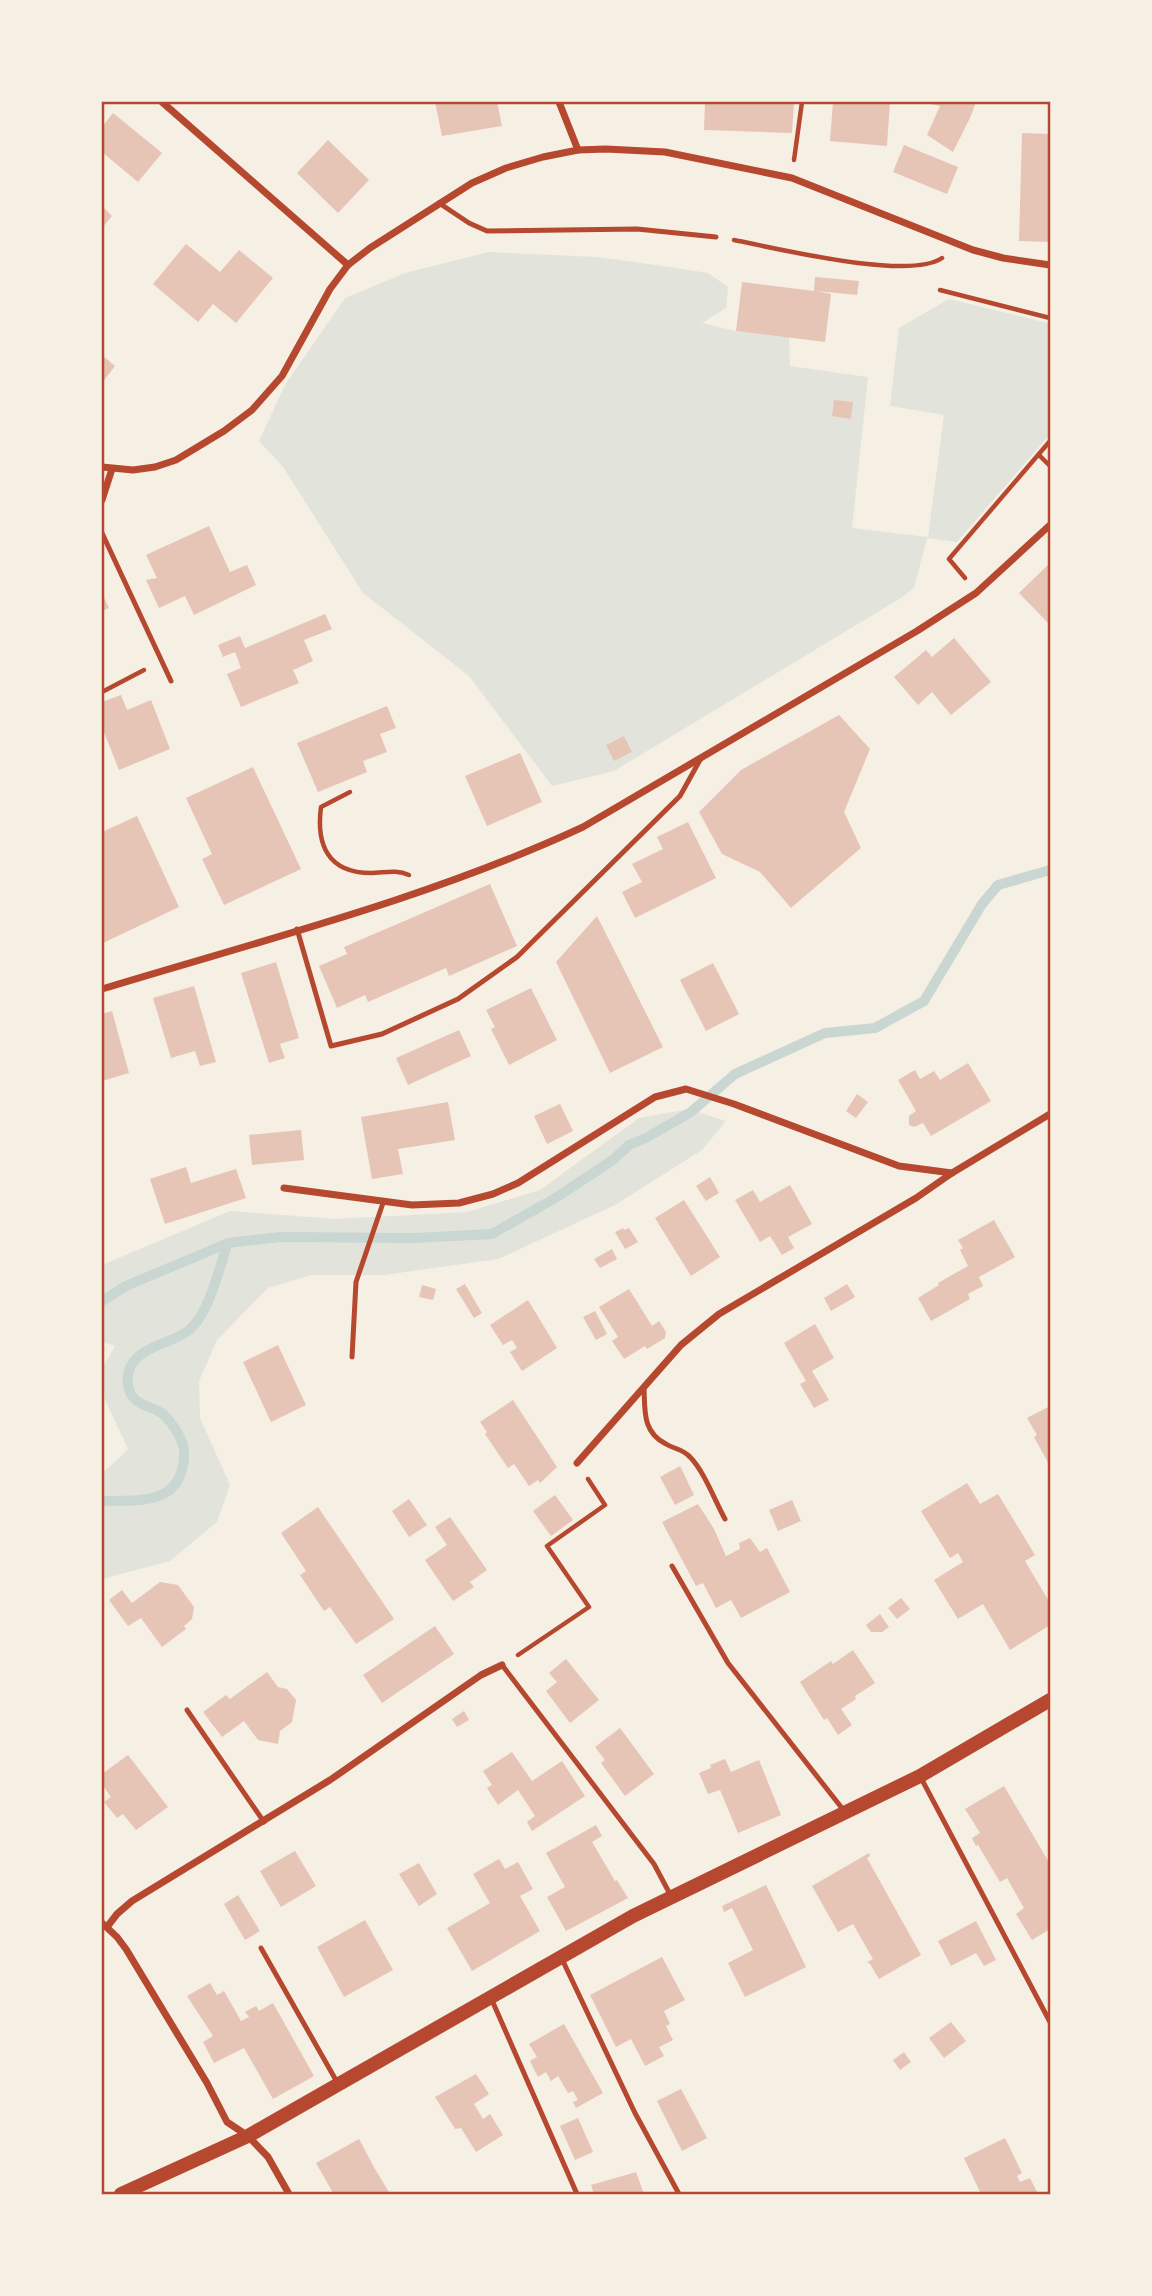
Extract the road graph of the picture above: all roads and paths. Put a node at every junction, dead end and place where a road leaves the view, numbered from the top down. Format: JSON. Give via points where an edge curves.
{"nodes":[{"id":1,"x":162,"y":102,"type":"edge"},
{"id":2,"x":559,"y":102,"type":"edge"},
{"id":3,"x":802,"y":102,"type":"edge"},
{"id":4,"x":578,"y":150,"type":"junction"},
{"id":5,"x":792,"y":178,"type":"junction"},
{"id":6,"x":439,"y":203,"type":"junction"},
{"id":7,"x":716,"y":237,"type":"joint"},
{"id":8,"x":958,"y":245,"type":"junction"},
{"id":9,"x":348,"y":265,"type":"junction"},
{"id":10,"x":1051,"y":265,"type":"edge"},
{"id":11,"x":940,"y":290,"type":"dead end"},
{"id":12,"x":1051,"y":318,"type":"edge"},
{"id":13,"x":1051,"y":441,"type":"edge"},
{"id":14,"x":1039,"y":455,"type":"junction"},
{"id":15,"x":1051,"y":466,"type":"edge"},
{"id":16,"x":102,"y":467,"type":"edge"},
{"id":17,"x":112,"y":469,"type":"junction"},
{"id":18,"x":102,"y":500,"type":"edge"},
{"id":19,"x":1051,"y":525,"type":"edge"},
{"id":20,"x":102,"y":533,"type":"edge"},
{"id":21,"x":976,"y":593,"type":"junction"},
{"id":22,"x":161,"y":661,"type":"junction"},
{"id":23,"x":171,"y":681,"type":"dead end"},
{"id":24,"x":102,"y":692,"type":"edge"},
{"id":25,"x":700,"y":760,"type":"junction"},
{"id":26,"x":350,"y":792,"type":"dead end"},
{"id":27,"x":436,"y":887,"type":"junction"},
{"id":28,"x":297,"y":929,"type":"junction"},
{"id":29,"x":102,"y":989,"type":"edge"},
{"id":30,"x":1051,"y":1114,"type":"edge"},
{"id":31,"x":952,"y":1173,"type":"junction"},
{"id":32,"x":284,"y":1188,"type":"dead end"},
{"id":33,"x":383,"y":1203,"type":"junction"},
{"id":34,"x":352,"y":1357,"type":"dead end"},
{"id":35,"x":644,"y":1385,"type":"junction"},
{"id":36,"x":577,"y":1463,"type":"joint"},
{"id":37,"x":725,"y":1519,"type":"dead end"},
{"id":38,"x":672,"y":1566,"type":"dead end"},
{"id":39,"x":502,"y":1665,"type":"junction"},
{"id":40,"x":1051,"y":1700,"type":"edge"},
{"id":41,"x":187,"y":1710,"type":"dead end"},
{"id":42,"x":920,"y":1776,"type":"junction"},
{"id":43,"x":846,"y":1813,"type":"junction"},
{"id":44,"x":264,"y":1822,"type":"junction"},
{"id":45,"x":671,"y":1896,"type":"junction"},
{"id":46,"x":104,"y":1925,"type":"edge"},
{"id":47,"x":261,"y":1948,"type":"dead end"},
{"id":48,"x":561,"y":1957,"type":"junction"},
{"id":49,"x":491,"y":1998,"type":"junction"},
{"id":50,"x":1051,"y":2022,"type":"edge"},
{"id":51,"x":339,"y":2085,"type":"junction"},
{"id":52,"x":248,"y":2136,"type":"junction"},
{"id":53,"x":121,"y":2194,"type":"edge"},
{"id":54,"x":289,"y":2194,"type":"edge"},
{"id":55,"x":577,"y":2194,"type":"edge"},
{"id":56,"x":679,"y":2194,"type":"edge"}],
"edges":[{"from":1,"to":9,"type":"street"},
{"from":2,"to":4,"type":"street"},
{"from":3,"to":5,"type":"path"},
{"from":4,"to":5,"type":"street","via":[[665,152]]},
{"from":4,"to":6,"type":"street","via":[[506,168]]},
{"from":5,"to":8,"type":"street"},
{"from":6,"to":7,"type":"lane","via":[[487,231],[637,229]]},
{"from":6,"to":9,"type":"street"},
{"from":7,"to":8,"type":"path","via":[[886,265],[938,261]]},
{"from":8,"to":10,"type":"street"},
{"from":9,"to":17,"type":"street","via":[[282,376],[252,410],[176,460],[134,470]]},
{"from":11,"to":12,"type":"path"},
{"from":13,"to":14,"type":"path"},
{"from":14,"to":15,"type":"path"},
{"from":14,"to":21,"type":"path","via":[[948,559]]},
{"from":16,"to":17,"type":"street"},
{"from":17,"to":18,"type":"street"},
{"from":19,"to":21,"type":"street"},
{"from":20,"to":22,"type":"lane"},
{"from":21,"to":25,"type":"street"},
{"from":22,"to":23,"type":"lane"},
{"from":22,"to":24,"type":"path"},
{"from":25,"to":27,"type":"street","via":[[583,827]]},
{"from":25,"to":28,"type":"lane","via":[[680,796],[517,957],[458,999],[382,1034],[331,1046]]},
{"from":26,"to":27,"type":"path","via":[[321,807],[318,828],[329,858],[342,868],[368,873],[401,871]]},
{"from":27,"to":28,"type":"street"},
{"from":28,"to":29,"type":"street"},
{"from":30,"to":31,"type":"street"},
{"from":31,"to":33,"type":"street","via":[[899,1166],[686,1089],[655,1097],[493,1194],[459,1203]]},
{"from":31,"to":35,"type":"street","via":[[719,1314],[681,1345]]},
{"from":32,"to":33,"type":"street"},
{"from":33,"to":34,"type":"lane","via":[[355,1282]]},
{"from":35,"to":36,"type":"street"},
{"from":35,"to":37,"type":"lane","via":[[643,1410],[649,1429],[662,1443],[689,1456]]},
{"from":36,"to":39,"type":"path","via":[[605,1505],[547,1546],[589,1607]]},
{"from":38,"to":43,"type":"lane","via":[[728,1662]]},
{"from":39,"to":44,"type":"street"},
{"from":39,"to":45,"type":"lane","via":[[654,1864]]},
{"from":40,"to":42,"type":"main road"},
{"from":41,"to":44,"type":"lane"},
{"from":42,"to":43,"type":"main road"},
{"from":42,"to":50,"type":"lane"},
{"from":43,"to":45,"type":"main road"},
{"from":44,"to":46,"type":"street","via":[[132,1901]]},
{"from":45,"to":48,"type":"main road"},
{"from":46,"to":52,"type":"street","via":[[126,1949],[227,2122]]},
{"from":47,"to":51,"type":"lane"},
{"from":48,"to":49,"type":"main road"},
{"from":48,"to":56,"type":"lane"},
{"from":49,"to":51,"type":"main road"},
{"from":49,"to":55,"type":"lane"},
{"from":51,"to":52,"type":"main road"},
{"from":52,"to":53,"type":"main road"},
{"from":52,"to":54,"type":"street","via":[[268,2157]]}]}
